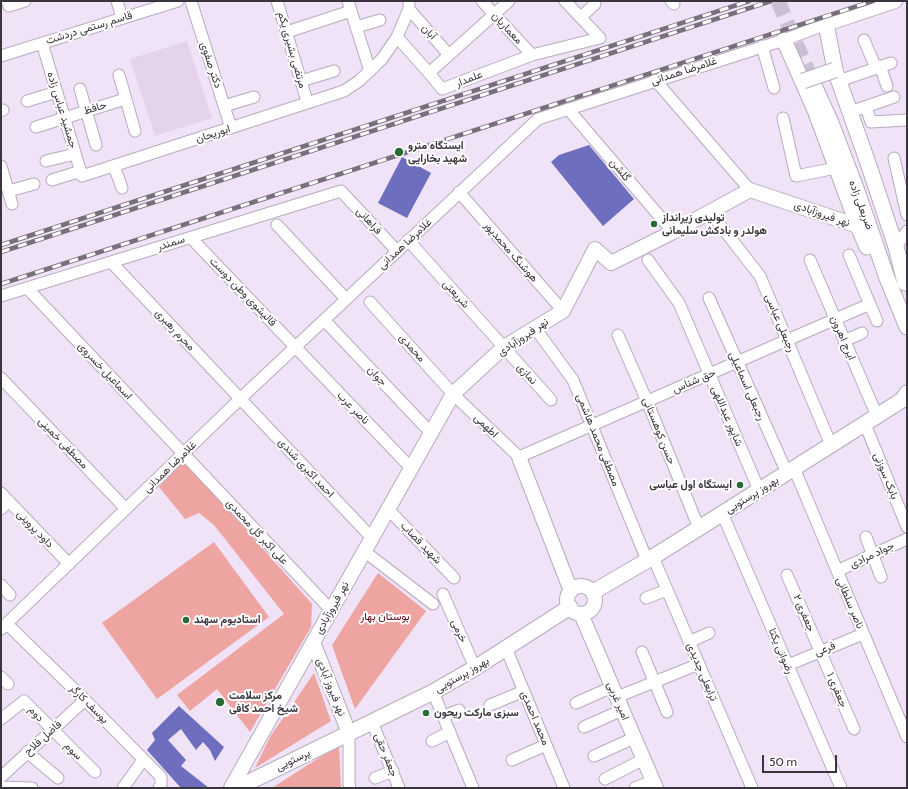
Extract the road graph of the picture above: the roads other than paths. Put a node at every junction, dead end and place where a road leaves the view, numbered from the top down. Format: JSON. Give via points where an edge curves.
{"nodes":[{"id":1,"x":25,"y":1,"type":"edge"},
{"id":2,"x":117,"y":1,"type":"edge"},
{"id":3,"x":178,"y":1,"type":"edge"},
{"id":4,"x":191,"y":1,"type":"edge"},
{"id":5,"x":277,"y":1,"type":"edge"},
{"id":6,"x":482,"y":1,"type":"edge"},
{"id":7,"x":509,"y":1,"type":"edge"},
{"id":8,"x":565,"y":1,"type":"edge"},
{"id":9,"x":895,"y":1,"type":"edge"},
{"id":10,"x":6,"y":3,"type":"edge"},
{"id":11,"x":595,"y":4,"type":"dead end"},
{"id":12,"x":409,"y":5,"type":"edge"},
{"id":13,"x":349,"y":6,"type":"edge"},
{"id":14,"x":494,"y":14,"type":"junction"},
{"id":15,"x":581,"y":17,"type":"junction"},
{"id":16,"x":122,"y":18,"type":"junction"},
{"id":17,"x":380,"y":20,"type":"dead end"},
{"id":18,"x":826,"y":24,"type":"junction"},
{"id":19,"x":356,"y":27,"type":"junction"},
{"id":20,"x":287,"y":32,"type":"junction"},
{"id":21,"x":397,"y":37,"type":"junction"},
{"id":22,"x":784,"y":40,"type":"junction"},
{"id":23,"x":864,"y":40,"type":"dead end"},
{"id":24,"x":42,"y":43,"type":"junction"},
{"id":25,"x":762,"y":46,"type":"junction"},
{"id":26,"x":449,"y":55,"type":"junction"},
{"id":27,"x":532,"y":55,"type":"junction"},
{"id":28,"x":1,"y":56,"type":"edge"},
{"id":29,"x":882,"y":66,"type":"junction"},
{"id":30,"x":370,"y":70,"type":"junction"},
{"id":31,"x":334,"y":71,"type":"dead end"},
{"id":32,"x":429,"y":74,"type":"junction"},
{"id":33,"x":119,"y":75,"type":"dead end"},
{"id":34,"x":836,"y":75,"type":"junction"},
{"id":35,"x":655,"y":80,"type":"junction"},
{"id":36,"x":301,"y":81,"type":"junction"},
{"id":37,"x":812,"y":81,"type":"junction"},
{"id":38,"x":887,"y":86,"type":"dead end"},
{"id":39,"x":774,"y":88,"type":"dead end"},
{"id":40,"x":80,"y":89,"type":"dead end"},
{"id":41,"x":57,"y":92,"type":"junction"},
{"id":42,"x":254,"y":97,"type":"dead end"},
{"id":43,"x":894,"y":97,"type":"dead end"},
{"id":44,"x":306,"y":98,"type":"dead end"},
{"id":45,"x":125,"y":99,"type":"junction"},
{"id":46,"x":27,"y":101,"type":"dead end"},
{"id":47,"x":224,"y":106,"type":"junction"},
{"id":48,"x":866,"y":107,"type":"junction"},
{"id":49,"x":568,"y":108,"type":"junction"},
{"id":50,"x":86,"y":111,"type":"junction"},
{"id":51,"x":850,"y":112,"type":"junction"},
{"id":52,"x":65,"y":118,"type":"junction"},
{"id":53,"x":783,"y":118,"type":"dead end"},
{"id":54,"x":907,"y":120,"type":"edge"},
{"id":55,"x":36,"y":127,"type":"dead end"},
{"id":56,"x":231,"y":128,"type":"junction"},
{"id":57,"x":135,"y":131,"type":"dead end"},
{"id":58,"x":96,"y":145,"type":"dead end"},
{"id":59,"x":76,"y":154,"type":"junction"},
{"id":60,"x":894,"y":158,"type":"dead end"},
{"id":61,"x":46,"y":161,"type":"dead end"},
{"id":62,"x":1,"y":166,"type":"edge"},
{"id":63,"x":114,"y":166,"type":"junction"},
{"id":64,"x":836,"y":168,"type":"junction"},
{"id":65,"x":81,"y":174,"type":"junction"},
{"id":66,"x":52,"y":180,"type":"dead end"},
{"id":67,"x":34,"y":184,"type":"dead end"},
{"id":68,"x":122,"y":188,"type":"dead end"},
{"id":69,"x":750,"y":190,"type":"junction"},
{"id":70,"x":9,"y":191,"type":"junction"},
{"id":71,"x":341,"y":191,"type":"joint"},
{"id":72,"x":459,"y":192,"type":"junction"},
{"id":73,"x":12,"y":204,"type":"dead end"},
{"id":74,"x":710,"y":212,"type":"junction"},
{"id":75,"x":907,"y":215,"type":"edge"},
{"id":76,"x":277,"y":225,"type":"dead end"},
{"id":77,"x":858,"y":226,"type":"junction"},
{"id":78,"x":907,"y":231,"type":"edge"},
{"id":79,"x":673,"y":232,"type":"junction"},
{"id":80,"x":191,"y":238,"type":"junction"},
{"id":81,"x":408,"y":240,"type":"junction"},
{"id":82,"x":896,"y":247,"type":"junction"},
{"id":83,"x":397,"y":251,"type":"junction"},
{"id":84,"x":849,"y":255,"type":"dead end"},
{"id":85,"x":648,"y":260,"type":"dead end"},
{"id":86,"x":810,"y":260,"type":"dead end"},
{"id":87,"x":111,"y":262,"type":"junction"},
{"id":88,"x":887,"y":278,"type":"junction"},
{"id":89,"x":906,"y":285,"type":"edge"},
{"id":90,"x":27,"y":288,"type":"junction"},
{"id":91,"x":1,"y":296,"type":"edge"},
{"id":92,"x":709,"y":298,"type":"dead end"},
{"id":93,"x":346,"y":299,"type":"junction"},
{"id":94,"x":370,"y":302,"type":"dead end"},
{"id":95,"x":870,"y":304,"type":"junction"},
{"id":96,"x":564,"y":311,"type":"junction"},
{"id":97,"x":324,"y":320,"type":"junction"},
{"id":98,"x":835,"y":320,"type":"junction"},
{"id":99,"x":878,"y":321,"type":"dead end"},
{"id":100,"x":907,"y":327,"type":"edge"},
{"id":101,"x":534,"y":328,"type":"junction"},
{"id":102,"x":862,"y":333,"type":"dead end"},
{"id":103,"x":618,"y":335,"type":"dead end"},
{"id":104,"x":788,"y":340,"type":"junction"},
{"id":105,"x":844,"y":341,"type":"junction"},
{"id":106,"x":295,"y":347,"type":"junction"},
{"id":107,"x":504,"y":348,"type":"junction"},
{"id":108,"x":737,"y":362,"type":"junction"},
{"id":109,"x":709,"y":374,"type":"junction"},
{"id":110,"x":1,"y":378,"type":"edge"},
{"id":111,"x":453,"y":394,"type":"junction"},
{"id":112,"x":905,"y":397,"type":"edge"},
{"id":113,"x":240,"y":398,"type":"junction"},
{"id":114,"x":551,"y":400,"type":"dead end"},
{"id":115,"x":647,"y":401,"type":"junction"},
{"id":116,"x":877,"y":416,"type":"junction"},
{"id":117,"x":865,"y":424,"type":"junction"},
{"id":118,"x":592,"y":425,"type":"junction"},
{"id":119,"x":431,"y":433,"type":"junction"},
{"id":120,"x":831,"y":445,"type":"junction"},
{"id":121,"x":184,"y":453,"type":"junction"},
{"id":122,"x":519,"y":457,"type":"junction"},
{"id":123,"x":411,"y":468,"type":"junction"},
{"id":124,"x":790,"y":471,"type":"junction"},
{"id":125,"x":759,"y":490,"type":"junction"},
{"id":126,"x":4,"y":501,"type":"edge"},
{"id":127,"x":126,"y":509,"type":"junction"},
{"id":128,"x":388,"y":509,"type":"junction"},
{"id":129,"x":722,"y":513,"type":"junction"},
{"id":130,"x":699,"y":528,"type":"junction"},
{"id":131,"x":907,"y":528,"type":"edge"},
{"id":132,"x":866,"y":536,"type":"dead end"},
{"id":133,"x":372,"y":538,"type":"junction"},
{"id":134,"x":907,"y":539,"type":"edge"},
{"id":135,"x":364,"y":551,"type":"junction"},
{"id":136,"x":873,"y":555,"type":"junction"},
{"id":137,"x":650,"y":559,"type":"junction"},
{"id":138,"x":69,"y":564,"type":"junction"},
{"id":139,"x":837,"y":571,"type":"junction"},
{"id":140,"x":787,"y":575,"type":"dead end"},
{"id":141,"x":880,"y":577,"type":"dead end"},
{"id":142,"x":454,"y":578,"type":"dead end"},
{"id":143,"x":1,"y":585,"type":"edge"},
{"id":144,"x":667,"y":590,"type":"junction"},
{"id":145,"x":571,"y":591,"type":"junction"},
{"id":146,"x":593,"y":592,"type":"junction"},
{"id":147,"x":444,"y":594,"type":"dead end"},
{"id":148,"x":10,"y":595,"type":"dead end"},
{"id":149,"x":646,"y":598,"type":"dead end"},
{"id":150,"x":433,"y":604,"type":"dead end"},
{"id":151,"x":331,"y":610,"type":"junction"},
{"id":152,"x":576,"y":610,"type":"junction"},
{"id":153,"x":3,"y":627,"type":"edge"},
{"id":154,"x":710,"y":633,"type":"dead end"},
{"id":155,"x":863,"y":634,"type":"junction"},
{"id":156,"x":313,"y":642,"type":"junction"},
{"id":157,"x":689,"y":642,"type":"junction"},
{"id":158,"x":506,"y":648,"type":"junction"},
{"id":159,"x":820,"y":651,"type":"junction"},
{"id":160,"x":642,"y":652,"type":"dead end"},
{"id":161,"x":699,"y":664,"type":"junction"},
{"id":162,"x":788,"y":665,"type":"junction"},
{"id":163,"x":476,"y":668,"type":"junction"},
{"id":164,"x":655,"y":682,"type":"junction"},
{"id":165,"x":524,"y":691,"type":"junction"},
{"id":166,"x":433,"y":692,"type":"junction"},
{"id":167,"x":615,"y":692,"type":"junction"},
{"id":168,"x":85,"y":700,"type":"junction"},
{"id":169,"x":576,"y":703,"type":"dead end"},
{"id":170,"x":490,"y":705,"type":"dead end"},
{"id":171,"x":459,"y":710,"type":"dead end"},
{"id":172,"x":622,"y":710,"type":"junction"},
{"id":173,"x":667,"y":712,"type":"dead end"},
{"id":174,"x":444,"y":716,"type":"junction"},
{"id":175,"x":1,"y":719,"type":"edge"},
{"id":176,"x":372,"y":722,"type":"junction"},
{"id":177,"x":584,"y":728,"type":"dead end"},
{"id":178,"x":854,"y":729,"type":"dead end"},
{"id":179,"x":52,"y":730,"type":"junction"},
{"id":180,"x":450,"y":732,"type":"junction"},
{"id":181,"x":350,"y":733,"type":"junction"},
{"id":182,"x":907,"y":737,"type":"edge"},
{"id":183,"x":634,"y":738,"type":"junction"},
{"id":184,"x":432,"y":741,"type":"dead end"},
{"id":185,"x":546,"y":745,"type":"junction"},
{"id":186,"x":27,"y":752,"type":"junction"},
{"id":187,"x":594,"y":756,"type":"dead end"},
{"id":188,"x":644,"y":759,"type":"junction"},
{"id":189,"x":143,"y":760,"type":"junction"},
{"id":190,"x":512,"y":760,"type":"dead end"},
{"id":191,"x":393,"y":771,"type":"junction"},
{"id":192,"x":95,"y":772,"type":"dead end"},
{"id":193,"x":1,"y":777,"type":"edge"},
{"id":194,"x":58,"y":778,"type":"dead end"},
{"id":195,"x":376,"y":778,"type":"dead end"},
{"id":196,"x":605,"y":779,"type":"dead end"},
{"id":197,"x":654,"y":784,"type":"edge"},
{"id":198,"x":1,"y":787,"type":"edge"},
{"id":199,"x":32,"y":788,"type":"edge"},
{"id":200,"x":123,"y":788,"type":"edge"},
{"id":201,"x":159,"y":788,"type":"edge"},
{"id":202,"x":231,"y":788,"type":"edge"},
{"id":203,"x":237,"y":788,"type":"edge"},
{"id":204,"x":350,"y":788,"type":"edge"},
{"id":205,"x":399,"y":788,"type":"edge"},
{"id":206,"x":473,"y":788,"type":"edge"},
{"id":207,"x":564,"y":788,"type":"edge"},
{"id":208,"x":635,"y":788,"type":"edge"},
{"id":209,"x":752,"y":788,"type":"edge"},
{"id":210,"x":841,"y":788,"type":"edge"}],
"edges":[{"from":1,"to":10,"type":"street"},
{"from":2,"to":16,"type":"street"},
{"from":3,"to":16,"type":"street","name":"قاسم رستمی دردشت"},
{"from":4,"to":47,"type":"street","name":"دکتر صفوی"},
{"from":5,"to":20,"type":"street","name":"مرتضی بشیری یکم"},
{"from":6,"to":14,"type":"street","name":"معماریان"},
{"from":7,"to":14,"type":"street"},
{"from":8,"to":15,"type":"street"},
{"from":9,"to":18,"type":"street","name":"غلامرضا همدانی"},
{"from":11,"to":15,"type":"street"},
{"from":12,"to":21,"type":"street","name":"ابوریحان"},
{"from":12,"to":26,"type":"street","name":"آبان"},
{"from":13,"to":19,"type":"street"},
{"from":13,"to":20,"type":"street"},
{"from":14,"to":26,"type":"street"},
{"from":14,"to":27,"type":"street","name":"معماریان"},
{"from":15,"to":27,"type":"street","name":"علمدار","via":[[600,38]]},
{"from":16,"to":24,"type":"street","name":"قاسم رستمی دردشت"},
{"from":17,"to":19,"type":"street"},
{"from":18,"to":22,"type":"street","name":"غلامرضا همدانی"},
{"from":18,"to":34,"type":"main road"},
{"from":19,"to":30,"type":"street"},
{"from":20,"to":36,"type":"street","name":"مرتضی بشیری یکم"},
{"from":21,"to":30,"type":"street","name":"ابوریحان","via":[[382,59]]},
{"from":21,"to":32,"type":"street"},
{"from":22,"to":25,"type":"street","name":"غلامرضا همدانی"},
{"from":22,"to":37,"type":"main road"},
{"from":23,"to":29,"type":"street"},
{"from":24,"to":28,"type":"street","name":"قاسم رستمی دردشت"},
{"from":24,"to":41,"type":"street","name":"جمشید عباس زاده"},
{"from":25,"to":35,"type":"street","name":"غلامرضا همدانی"},
{"from":25,"to":39,"type":"street"},
{"from":26,"to":32,"type":"street"},
{"from":27,"to":32,"type":"street","name":"علمدار","via":[[442,89]]},
{"from":29,"to":34,"type":"street"},
{"from":29,"to":38,"type":"street"},
{"from":30,"to":56,"type":"street","name":"ابوریحان","via":[[344,91]]},
{"from":31,"to":36,"type":"street"},
{"from":33,"to":45,"type":"street"},
{"from":34,"to":37,"type":"main road","bridge":true},
{"from":34,"to":51,"type":"main road"},
{"from":35,"to":49,"type":"street","name":"غلامرضا همدانی"},
{"from":35,"to":69,"type":"street"},
{"from":36,"to":44,"type":"street","name":"مرتضی بشیری یکم"},
{"from":37,"to":64,"type":"main road","via":[[815,110]]},
{"from":37,"to":88,"type":"main road","name":"ضربعلی زاده","via":[[831,123]]},
{"from":37,"to":89,"type":"main road","name":"ضربعلی زاده"},
{"from":40,"to":50,"type":"street"},
{"from":41,"to":46,"type":"street"},
{"from":41,"to":52,"type":"street","name":"جمشید عباس زاده"},
{"from":42,"to":47,"type":"street"},
{"from":43,"to":48,"type":"street"},
{"from":45,"to":50,"type":"street","name":"حافظ"},
{"from":45,"to":57,"type":"street"},
{"from":47,"to":56,"type":"street","name":"دکتر صفوی"},
{"from":48,"to":51,"type":"street"},
{"from":48,"to":54,"type":"street","via":[[871,122]]},
{"from":49,"to":72,"type":"street","name":"غلامرضا همدانی","via":[[538,119]]},
{"from":49,"to":79,"type":"street","name":"گلشن"},
{"from":50,"to":52,"type":"street","name":"حافظ"},
{"from":50,"to":58,"type":"street"},
{"from":51,"to":82,"type":"main road"},
{"from":52,"to":55,"type":"street"},
{"from":52,"to":59,"type":"street","name":"جمشید عباس زاده"},
{"from":53,"to":64,"type":"street","via":[[796,176]]},
{"from":56,"to":63,"type":"street","name":"ابوریحان"},
{"from":59,"to":61,"type":"street"},
{"from":59,"to":65,"type":"street","name":"جمشید عباس زاده"},
{"from":60,"to":75,"type":"street"},
{"from":62,"to":70,"type":"street"},
{"from":63,"to":65,"type":"street","name":"ابوریحان"},
{"from":63,"to":68,"type":"street"},
{"from":64,"to":77,"type":"main road"},
{"from":65,"to":66,"type":"street","name":"ابوریحان"},
{"from":67,"to":70,"type":"street"},
{"from":69,"to":74,"type":"street"},
{"from":69,"to":77,"type":"street","name":"نهر فیروزآبادی"},
{"from":70,"to":73,"type":"street"},
{"from":71,"to":80,"type":"street","name":"سمندر"},
{"from":71,"to":83,"type":"street","name":"فراهانی"},
{"from":72,"to":81,"type":"street","name":"غلامرضا همدانی"},
{"from":72,"to":96,"type":"street","name":"هوشنگ محمدپور"},
{"from":74,"to":79,"type":"street"},
{"from":74,"to":104,"type":"street","name":"رجبعلی عباسی","via":[[760,276]]},
{"from":76,"to":93,"type":"street"},
{"from":77,"to":88,"type":"main road","via":[[871,255]]},
{"from":78,"to":82,"type":"street"},
{"from":79,"to":96,"type":"street","via":[[611,263],[595,250]]},
{"from":80,"to":87,"type":"street","name":"سمندر"},
{"from":80,"to":106,"type":"street","name":"قالیشوی وطن دوست"},
{"from":81,"to":83,"type":"street","name":"غلامرضا همدانی"},
{"from":81,"to":107,"type":"street","name":"شریعتی"},
{"from":82,"to":89,"type":"main road"},
{"from":83,"to":93,"type":"street","name":"غلامرضا همدانی"},
{"from":84,"to":95,"type":"street"},
{"from":85,"to":109,"type":"street","name":"شاپور عبداللهی","via":[[679,303]]},
{"from":86,"to":98,"type":"street","name":"ایرج اهرون"},
{"from":87,"to":90,"type":"street","name":"سمندر"},
{"from":87,"to":113,"type":"street","name":"محرم رهبری"},
{"from":88,"to":100,"type":"main road","name":"ضربعلی زاده"},
{"from":90,"to":91,"type":"street","name":"سمندر"},
{"from":90,"to":121,"type":"street","name":"اسماعیل خسروی"},
{"from":92,"to":108,"type":"street","name":"رجبعلی اسماعیلی"},
{"from":93,"to":97,"type":"street","name":"غلامرضا همدانی"},
{"from":94,"to":111,"type":"street","name":"محمدی"},
{"from":95,"to":98,"type":"street","name":"حق شناس"},
{"from":95,"to":99,"type":"street"},
{"from":96,"to":101,"type":"street","name":"نهر فیروزآبادی"},
{"from":97,"to":106,"type":"street","name":"غلامرضا همدانی"},
{"from":97,"to":119,"type":"street","name":"جوان"},
{"from":98,"to":104,"type":"street","name":"حق شناس"},
{"from":98,"to":105,"type":"street","name":"ایرج اهرون"},
{"from":101,"to":107,"type":"street","name":"نهر فیروزآبادی"},
{"from":101,"to":118,"type":"street","name":"مصطفی محمد هاشمی","via":[[573,380]]},
{"from":102,"to":105,"type":"street"},
{"from":103,"to":115,"type":"street","name":"حسن کوهستانی"},
{"from":104,"to":108,"type":"street","name":"حق شناس"},
{"from":104,"to":120,"type":"street","name":"رجبعلی عباسی"},
{"from":105,"to":116,"type":"street","name":"ایرج اهرون"},
{"from":106,"to":113,"type":"street","name":"غلامرضا همدانی"},
{"from":106,"to":123,"type":"street","name":"ناصر عرب"},
{"from":107,"to":111,"type":"street","name":"نهر فیروزآبادی"},
{"from":107,"to":114,"type":"street","name":"نمازی"},
{"from":108,"to":109,"type":"street","name":"حق شناس"},
{"from":108,"to":124,"type":"street","name":"رجبعلی اسماعیلی"},
{"from":109,"to":115,"type":"street","name":"حق شناس"},
{"from":109,"to":125,"type":"street","name":"شاپور عبداللهی"},
{"from":110,"to":127,"type":"street","name":"مصطفی خمینی"},
{"from":111,"to":119,"type":"street","name":"نهر فیروزآبادی"},
{"from":111,"to":122,"type":"street","name":"اطهمی"},
{"from":112,"to":116,"type":"main road","name":"بهروز پرستویی"},
{"from":113,"to":121,"type":"street","name":"غلامرضا همدانی"},
{"from":113,"to":133,"type":"street","name":"احمد اکبری شندی"},
{"from":115,"to":118,"type":"street","name":"حق شناس"},
{"from":115,"to":130,"type":"street","name":"حسن کوهستانی"},
{"from":116,"to":117,"type":"main road","name":"بهروز پرستویی"},
{"from":117,"to":120,"type":"main road","name":"بهروز پرستویی"},
{"from":117,"to":131,"type":"street","name":"بابک سوزنی"},
{"from":118,"to":122,"type":"street","name":"حق شناس"},
{"from":118,"to":137,"type":"street","name":"مصطفی محمد هاشمی"},
{"from":119,"to":123,"type":"street","name":"نهر فیروزآبادی"},
{"from":120,"to":124,"type":"main road","name":"بهروز پرستویی"},
{"from":121,"to":127,"type":"street","name":"غلامرضا همدانی"},
{"from":121,"to":151,"type":"street","name":"علی اکبر گل محمدی"},
{"from":122,"to":145,"type":"street"},
{"from":123,"to":128,"type":"street","name":"نهر فیروزآبادی"},
{"from":124,"to":125,"type":"main road","name":"بهروز پرستویی"},
{"from":124,"to":139,"type":"street","name":"ناصر سلطانی"},
{"from":125,"to":129,"type":"main road","name":"بهروز پرستویی"},
{"from":126,"to":138,"type":"street","name":"داود پروینی"},
{"from":127,"to":138,"type":"street","name":"غلامرضا همدانی"},
{"from":128,"to":133,"type":"street","name":"نهر فیروزآبادی"},
{"from":128,"to":142,"type":"street","name":"شهید قصاب"},
{"from":129,"to":130,"type":"main road","name":"بهروز پرستویی"},
{"from":129,"to":162,"type":"street","name":"رضوانی یکتا"},
{"from":130,"to":137,"type":"main road","name":"بهروز پرستویی"},
{"from":132,"to":136,"type":"street"},
{"from":133,"to":135,"type":"street","name":"نهر فیروزآبادی"},
{"from":134,"to":136,"type":"street","name":"جواد مرادی"},
{"from":135,"to":150,"type":"street"},
{"from":135,"to":151,"type":"street","name":"نهر فیروزآبادی"},
{"from":136,"to":139,"type":"street","name":"جواد مرادی"},
{"from":136,"to":141,"type":"street"},
{"from":137,"to":144,"type":"street","name":"ترابعلی جدیدی"},
{"from":137,"to":146,"type":"main road","name":"بهروز پرستویی"},
{"from":138,"to":153,"type":"street","name":"غلامرضا همدانی"},
{"from":139,"to":155,"type":"street","name":"ناصر سلطانی"},
{"from":140,"to":159,"type":"street","name":"جعفری ۲"},
{"from":143,"to":148,"type":"street"},
{"from":144,"to":149,"type":"street"},
{"from":144,"to":157,"type":"street","name":"ترابعلی جدیدی"},
{"from":145,"to":146,"type":"street","via":[[583,586]]},
{"from":145,"to":152,"type":"street","via":[[568,602]]},
{"from":146,"to":152,"type":"street","via":[[594,607],[589,612]]},
{"from":147,"to":163,"type":"street","name":"خرمی"},
{"from":151,"to":156,"type":"street","name":"نهر فیروزآبادی"},
{"from":152,"to":158,"type":"main road","name":"بهروز پرستویی"},
{"from":152,"to":167,"type":"street","name":"امیر غربی"},
{"from":153,"to":168,"type":"street","name":"یوسف کارگر"},
{"from":154,"to":157,"type":"street"},
{"from":155,"to":159,"type":"street","name":"فرعی"},
{"from":155,"to":182,"type":"street","name":"ناصر سلطانی"},
{"from":156,"to":181,"type":"street","name":"نهر فیروز آبادی"},
{"from":156,"to":202,"type":"street","name":"نهر فیروزآبادی"},
{"from":157,"to":161,"type":"street","name":"ترابعلی جدیدی"},
{"from":158,"to":163,"type":"main road","name":"بهروز پرستویی"},
{"from":158,"to":165,"type":"street","name":"محمد احمدی"},
{"from":159,"to":162,"type":"street","name":"فرعی"},
{"from":159,"to":178,"type":"street","name":"جعفری ۱"},
{"from":160,"to":164,"type":"street"},
{"from":161,"to":164,"type":"street"},
{"from":161,"to":209,"type":"street","name":"ترابعلی جدیدی"},
{"from":162,"to":210,"type":"street","name":"رضوانی یکتا"},
{"from":163,"to":166,"type":"main road","name":"بهروز پرستویی"},
{"from":164,"to":167,"type":"street"},
{"from":164,"to":173,"type":"street"},
{"from":165,"to":170,"type":"street"},
{"from":165,"to":185,"type":"street","name":"محمد احمدی"},
{"from":166,"to":174,"type":"street"},
{"from":166,"to":176,"type":"main road","name":"بهروز پرستویی"},
{"from":167,"to":169,"type":"street"},
{"from":167,"to":172,"type":"street","name":"امیر غربی"},
{"from":168,"to":179,"type":"street","name":"فاضل فلاح"},
{"from":168,"to":189,"type":"street","name":"یوسف کارگر"},
{"from":171,"to":174,"type":"street"},
{"from":172,"to":177,"type":"street"},
{"from":172,"to":183,"type":"street","name":"امیر غربی"},
{"from":174,"to":180,"type":"street"},
{"from":175,"to":179,"type":"street","name":"دوم","via":[[24,701]]},
{"from":176,"to":181,"type":"main road","name":"بهروز پرستویی"},
{"from":176,"to":191,"type":"street","name":"جعفر حقی"},
{"from":179,"to":186,"type":"street","name":"فاضل فلاح"},
{"from":179,"to":192,"type":"street","name":"سوم"},
{"from":180,"to":184,"type":"street"},
{"from":180,"to":206,"type":"street"},
{"from":181,"to":203,"type":"main road","name":"پرستویی"},
{"from":181,"to":204,"type":"street"},
{"from":183,"to":187,"type":"street"},
{"from":183,"to":188,"type":"street","name":"امیر غربی"},
{"from":185,"to":190,"type":"street"},
{"from":185,"to":207,"type":"street","name":"محمد احمدی"},
{"from":186,"to":193,"type":"street","name":"فاضل فلاح"},
{"from":186,"to":194,"type":"street"},
{"from":188,"to":196,"type":"street"},
{"from":188,"to":197,"type":"street","name":"امیر غربی"},
{"from":189,"to":200,"type":"street"},
{"from":189,"to":201,"type":"street","name":"یوسف کارگر","via":[[161,777]]},
{"from":191,"to":195,"type":"street"},
{"from":191,"to":205,"type":"street","name":"جعفر حقی"},
{"from":197,"to":208,"type":"street"},
{"from":198,"to":199,"type":"street"}]}
